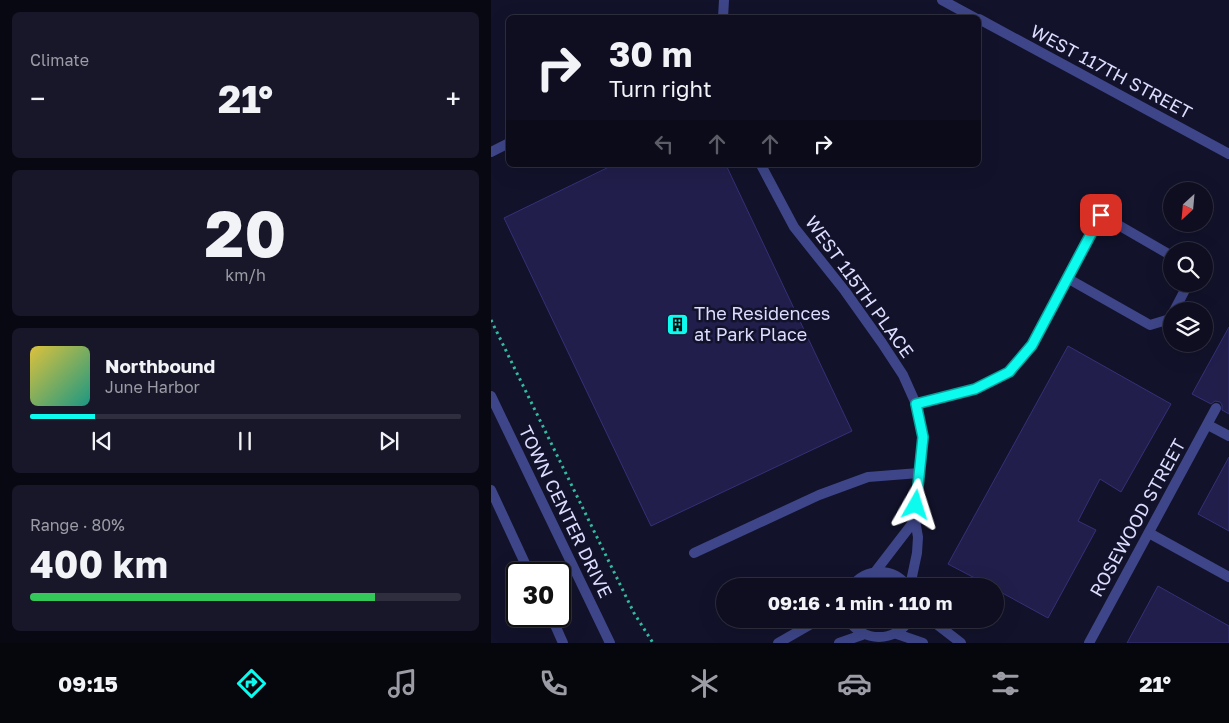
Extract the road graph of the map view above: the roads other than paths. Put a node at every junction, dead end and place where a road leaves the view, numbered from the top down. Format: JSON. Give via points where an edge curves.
{"nodes":[{"id":1,"x":725,"y":0,"type":"edge"},
{"id":2,"x":943,"y":0,"type":"edge"},
{"id":3,"x":723,"y":15,"type":"edge"},
{"id":4,"x":970,"y":15,"type":"edge"},
{"id":5,"x":981,"y":20,"type":"edge"},
{"id":6,"x":506,"y":144,"type":"edge"},
{"id":7,"x":491,"y":152,"type":"edge"},
{"id":8,"x":1229,"y":154,"type":"edge"},
{"id":9,"x":762,"y":167,"type":"edge"},
{"id":10,"x":1163,"y":251,"type":"edge"},
{"id":11,"x":1067,"y":278,"type":"junction"},
{"id":12,"x":1163,"y":321,"type":"edge"},
{"id":13,"x":491,"y":396,"type":"edge"},
{"id":14,"x":916,"y":404,"type":"junction"},
{"id":15,"x":1216,"y":408,"type":"dead end"},
{"id":16,"x":1208,"y":425,"type":"junction"},
{"id":17,"x":1229,"y":436,"type":"edge"},
{"id":18,"x":919,"y":474,"type":"junction"},
{"id":19,"x":491,"y":490,"type":"edge"},
{"id":20,"x":915,"y":520,"type":"junction"},
{"id":21,"x":1149,"y":533,"type":"junction"},
{"id":22,"x":694,"y":554,"type":"dead end"},
{"id":23,"x":525,"y":562,"type":"edge"},
{"id":24,"x":875,"y":572,"type":"junction"},
{"id":25,"x":1229,"y":577,"type":"edge"},
{"id":26,"x":859,"y":578,"type":"edge"},
{"id":27,"x":899,"y":578,"type":"edge"},
{"id":28,"x":910,"y":578,"type":"edge"},
{"id":29,"x":556,"y":627,"type":"edge"},
{"id":30,"x":804,"y":628,"type":"edge"},
{"id":31,"x":855,"y":628,"type":"edge"},
{"id":32,"x":904,"y":628,"type":"edge"},
{"id":33,"x":942,"y":628,"type":"edge"},
{"id":34,"x":862,"y":634,"type":"junction"},
{"id":35,"x":897,"y":634,"type":"junction"},
{"id":36,"x":563,"y":643,"type":"edge"},
{"id":37,"x":610,"y":643,"type":"edge"},
{"id":38,"x":778,"y":643,"type":"edge"},
{"id":39,"x":839,"y":643,"type":"edge"},
{"id":40,"x":923,"y":643,"type":"edge"},
{"id":41,"x":961,"y":643,"type":"edge"},
{"id":42,"x":1089,"y":643,"type":"edge"}],
"edges":[{"from":1,"to":3,"type":"street"},
{"from":2,"to":4,"type":"street"},
{"from":5,"to":8,"type":"street","name":"WEST 117TH STREET"},
{"from":6,"to":7,"type":"street"},
{"from":9,"to":14,"type":"street","name":"WEST 115TH PLACE","via":[[795,227],[882,343],[903,375]]},
{"from":10,"to":11,"type":"street","via":[[1101,215]]},
{"from":11,"to":12,"type":"street","via":[[1150,326]]},
{"from":11,"to":14,"type":"street","via":[[1032,345],[1009,372],[975,389]]},
{"from":13,"to":37,"type":"street","name":"TOWN CENTER DRIVE"},
{"from":14,"to":18,"type":"street","name":"WEST 115TH PLACE","via":[[923,437]]},
{"from":15,"to":16,"type":"street","name":"ROSEWOOD STREET"},
{"from":16,"to":17,"type":"street"},
{"from":16,"to":21,"type":"street","name":"ROSEWOOD STREET"},
{"from":18,"to":20,"type":"street","name":"WEST 115TH PLACE"},
{"from":18,"to":22,"type":"street","via":[[868,477],[819,495]]},
{"from":19,"to":23,"type":"street"},
{"from":20,"to":24,"type":"street"},
{"from":20,"to":28,"type":"street","name":"WEST 115TH PLACE","via":[[917,553]]},
{"from":21,"to":25,"type":"street"},
{"from":21,"to":42,"type":"street","name":"ROSEWOOD STREET"},
{"from":24,"to":26,"type":"street"},
{"from":24,"to":27,"type":"street","via":[[886,572]]},
{"from":29,"to":36,"type":"street"},
{"from":30,"to":38,"type":"street"},
{"from":31,"to":34,"type":"street"},
{"from":32,"to":35,"type":"street"},
{"from":33,"to":41,"type":"street"},
{"from":34,"to":35,"type":"street","via":[[880,639]]},
{"from":34,"to":39,"type":"street"},
{"from":35,"to":40,"type":"street"}]}
